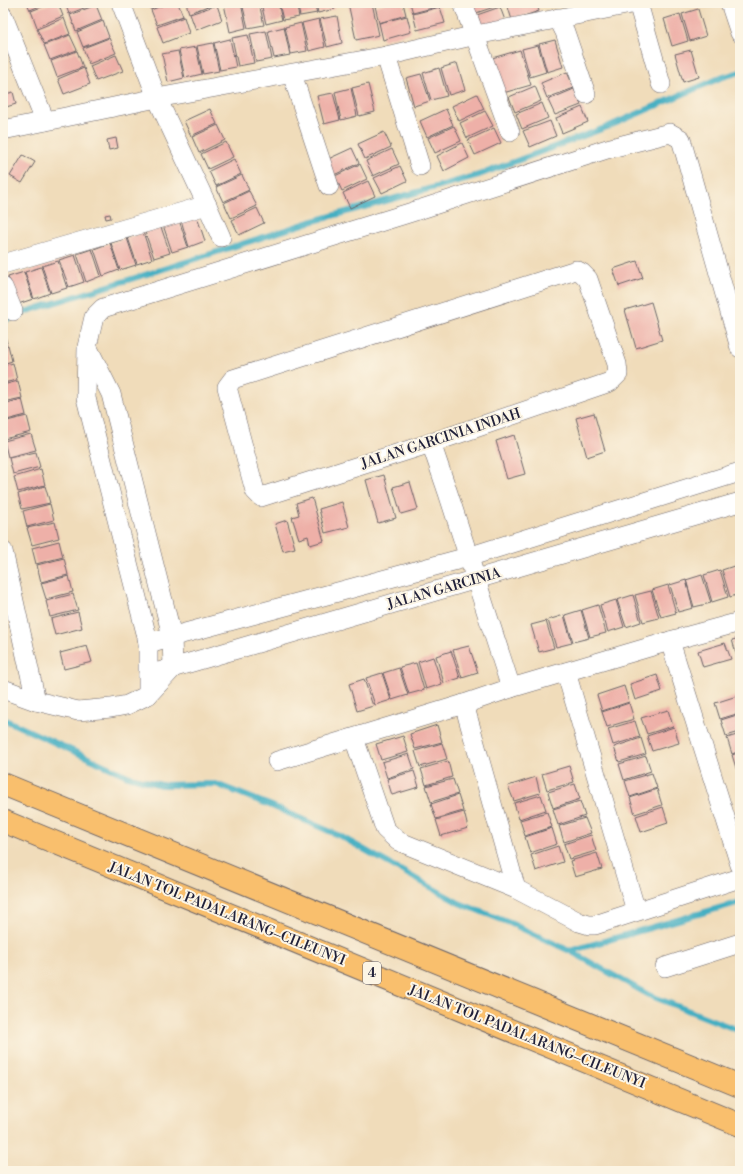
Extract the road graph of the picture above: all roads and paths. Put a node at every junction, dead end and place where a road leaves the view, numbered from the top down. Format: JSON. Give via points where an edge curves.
{"nodes":[{"id":1,"x":121,"y":3,"type":"edge"},
{"id":2,"x":464,"y":3,"type":"edge"},
{"id":3,"x":637,"y":3,"type":"edge"},
{"id":4,"x":730,"y":3,"type":"edge"},
{"id":5,"x":3,"y":16,"type":"edge"},
{"id":6,"x":558,"y":18,"type":"junction"},
{"id":7,"x":740,"y":33,"type":"edge"},
{"id":8,"x":476,"y":35,"type":"junction"},
{"id":9,"x":386,"y":56,"type":"junction"},
{"id":10,"x":292,"y":74,"type":"junction"},
{"id":11,"x":661,"y":84,"type":"dead end"},
{"id":12,"x":586,"y":94,"type":"dead end"},
{"id":13,"x":157,"y":98,"type":"junction"},
{"id":14,"x":45,"y":122,"type":"junction"},
{"id":15,"x":3,"y":130,"type":"edge"},
{"id":16,"x":510,"y":132,"type":"dead end"},
{"id":17,"x":420,"y":166,"type":"dead end"},
{"id":18,"x":329,"y":186,"type":"dead end"},
{"id":19,"x":207,"y":205,"type":"junction"},
{"id":20,"x":221,"y":237,"type":"dead end"},
{"id":21,"x":3,"y":264,"type":"edge"},
{"id":22,"x":3,"y":287,"type":"edge"},
{"id":23,"x":13,"y":311,"type":"dead end"},
{"id":24,"x":88,"y":347,"type":"junction"},
{"id":25,"x":740,"y":348,"type":"edge"},
{"id":26,"x":431,"y":443,"type":"junction"},
{"id":27,"x":740,"y":472,"type":"edge"},
{"id":28,"x":740,"y":502,"type":"edge"},
{"id":29,"x":3,"y":551,"type":"edge"},
{"id":30,"x":468,"y":557,"type":"junction"},
{"id":31,"x":476,"y":579,"type":"junction"},
{"id":32,"x":740,"y":622,"type":"edge"},
{"id":33,"x":172,"y":636,"type":"junction"},
{"id":34,"x":670,"y":640,"type":"junction"},
{"id":35,"x":148,"y":643,"type":"junction"},
{"id":36,"x":172,"y":668,"type":"junction"},
{"id":37,"x":566,"y":672,"type":"junction"},
{"id":38,"x":148,"y":674,"type":"junction"},
{"id":39,"x":511,"y":688,"type":"junction"},
{"id":40,"x":3,"y":690,"type":"edge"},
{"id":41,"x":148,"y":695,"type":"junction"},
{"id":42,"x":36,"y":701,"type":"junction"},
{"id":43,"x":464,"y":704,"type":"junction"},
{"id":44,"x":354,"y":738,"type":"junction"},
{"id":45,"x":277,"y":761,"type":"dead end"},
{"id":46,"x":3,"y":784,"type":"edge"},
{"id":47,"x":3,"y":822,"type":"edge"},
{"id":48,"x":740,"y":865,"type":"edge"},
{"id":49,"x":740,"y":878,"type":"edge"},
{"id":50,"x":516,"y":889,"type":"junction"},
{"id":51,"x":636,"y":911,"type":"junction"},
{"id":52,"x":740,"y":943,"type":"edge"},
{"id":53,"x":665,"y":967,"type":"dead end"},
{"id":54,"x":740,"y":1086,"type":"edge"},
{"id":55,"x":740,"y":1125,"type":"edge"}],
"edges":[{"from":1,"to":13,"type":"street"},
{"from":2,"to":8,"type":"street"},
{"from":3,"to":6,"type":"street"},
{"from":3,"to":11,"type":"street"},
{"from":4,"to":7,"type":"street"},
{"from":5,"to":14,"type":"street"},
{"from":6,"to":8,"type":"street"},
{"from":6,"to":12,"type":"street"},
{"from":8,"to":9,"type":"street"},
{"from":8,"to":16,"type":"street"},
{"from":9,"to":10,"type":"street"},
{"from":9,"to":17,"type":"street"},
{"from":10,"to":13,"type":"street"},
{"from":10,"to":18,"type":"street"},
{"from":13,"to":14,"type":"street"},
{"from":13,"to":19,"type":"street"},
{"from":14,"to":15,"type":"street"},
{"from":19,"to":20,"type":"street"},
{"from":19,"to":21,"type":"street"},
{"from":22,"to":23,"type":"street"},
{"from":24,"to":25,"type":"street","via":[[94,317],[103,308],[607,149],[670,133],[681,139]]},
{"from":24,"to":33,"type":"street","via":[[111,394]]},
{"from":24,"to":35,"type":"street","via":[[86,398]]},
{"from":26,"to":26,"type":"street","name":"JALAN GARCINIA INDAH","via":[[610,382],[618,374],[617,364],[588,279],[582,273],[576,270],[241,375],[233,379],[227,387],[256,491],[261,497]]},
{"from":26,"to":30,"type":"street"},
{"from":27,"to":30,"type":"street","name":"JALAN GARCINIA"},
{"from":28,"to":31,"type":"street","name":"JALAN GARCINIA"},
{"from":29,"to":42,"type":"street"},
{"from":30,"to":31,"type":"street"},
{"from":30,"to":33,"type":"street","name":"JALAN GARCINIA"},
{"from":31,"to":36,"type":"street","name":"JALAN GARCINIA"},
{"from":31,"to":39,"type":"street"},
{"from":32,"to":34,"type":"street"},
{"from":33,"to":35,"type":"street","name":"JALAN GARCINIA"},
{"from":33,"to":36,"type":"street"},
{"from":34,"to":37,"type":"street"},
{"from":34,"to":48,"type":"street"},
{"from":35,"to":38,"type":"street"},
{"from":36,"to":38,"type":"street","name":"JALAN GARCINIA"},
{"from":36,"to":41,"type":"street"},
{"from":37,"to":39,"type":"street"},
{"from":37,"to":51,"type":"street"},
{"from":38,"to":41,"type":"street"},
{"from":39,"to":43,"type":"street"},
{"from":40,"to":42,"type":"street"},
{"from":41,"to":42,"type":"street","via":[[127,705],[78,711]]},
{"from":43,"to":44,"type":"street"},
{"from":43,"to":50,"type":"street"},
{"from":44,"to":45,"type":"street"},
{"from":44,"to":50,"type":"street","via":[[385,829],[392,836],[398,841]]},
{"from":46,"to":54,"type":"highway"},
{"from":47,"to":55,"type":"highway","name":"JALAN TOL PADALARANG–CILEUNYI","number":"4"},
{"from":49,"to":51,"type":"street"},
{"from":50,"to":51,"type":"street","via":[[589,925]]},
{"from":52,"to":53,"type":"street"}]}
